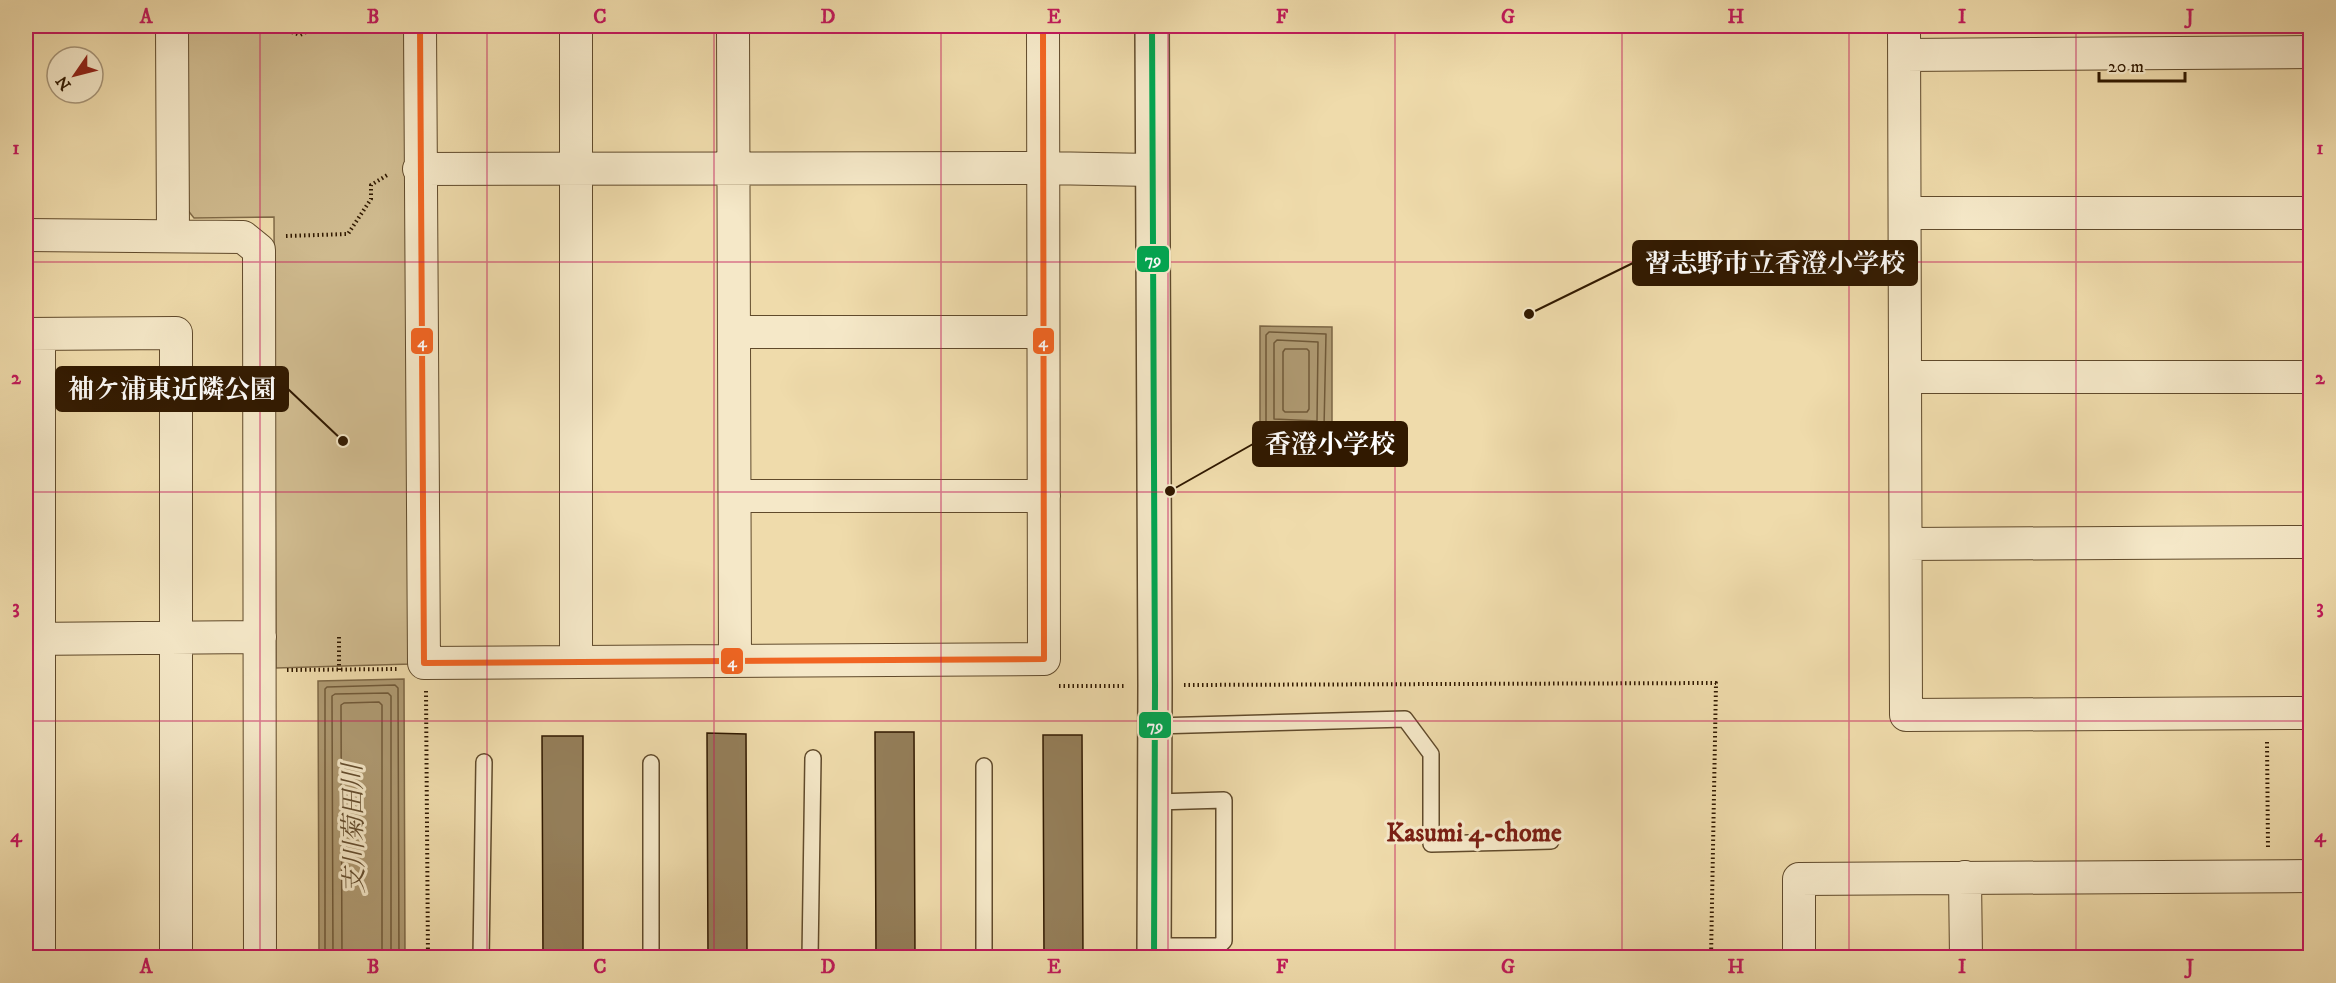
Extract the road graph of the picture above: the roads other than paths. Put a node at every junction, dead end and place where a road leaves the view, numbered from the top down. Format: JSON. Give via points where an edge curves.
{"nodes":[{"id":1,"x":172,"y":26,"type":"edge"},
{"id":2,"x":420,"y":26,"type":"edge"},
{"id":3,"x":576,"y":26,"type":"edge"},
{"id":4,"x":733,"y":26,"type":"edge"},
{"id":5,"x":1043,"y":26,"type":"edge"},
{"id":6,"x":1152,"y":26,"type":"edge"},
{"id":7,"x":1904,"y":40,"type":"edge"},
{"id":8,"x":2310,"y":52,"type":"edge"},
{"id":9,"x":1043,"y":168,"type":"junction"},
{"id":10,"x":419,"y":169,"type":"junction"},
{"id":11,"x":577,"y":169,"type":"junction"},
{"id":12,"x":733,"y":169,"type":"junction"},
{"id":13,"x":1152,"y":170,"type":"junction"},
{"id":14,"x":1905,"y":213,"type":"junction"},
{"id":15,"x":2310,"y":213,"type":"edge"},
{"id":16,"x":26,"y":235,"type":"edge"},
{"id":17,"x":173,"y":235,"type":"junction"},
{"id":18,"x":734,"y":332,"type":"junction"},
{"id":19,"x":1043,"y":332,"type":"junction"},
{"id":20,"x":32,"y":334,"type":"edge"},
{"id":21,"x":1906,"y":377,"type":"junction"},
{"id":22,"x":2310,"y":377,"type":"edge"},
{"id":23,"x":735,"y":496,"type":"junction"},
{"id":24,"x":1044,"y":496,"type":"junction"},
{"id":25,"x":2310,"y":542,"type":"edge"},
{"id":26,"x":1906,"y":544,"type":"junction"},
{"id":27,"x":175,"y":637,"type":"junction"},
{"id":28,"x":260,"y":637,"type":"junction"},
{"id":29,"x":33,"y":639,"type":"edge"},
{"id":30,"x":735,"y":660,"type":"junction"},
{"id":31,"x":576,"y":661,"type":"junction"},
{"id":32,"x":2310,"y":713,"type":"edge"},
{"id":33,"x":1155,"y":726,"type":"junction"},
{"id":34,"x":813,"y":758,"type":"dead end"},
{"id":35,"x":484,"y":762,"type":"dead end"},
{"id":36,"x":651,"y":763,"type":"dead end"},
{"id":37,"x":984,"y":766,"type":"dead end"},
{"id":38,"x":1155,"y":802,"type":"junction"},
{"id":39,"x":1551,"y":841,"type":"dead end"},
{"id":40,"x":2310,"y":876,"type":"edge"},
{"id":41,"x":1965,"y":877,"type":"junction"},
{"id":42,"x":1154,"y":952,"type":"edge"},
{"id":43,"x":39,"y":957,"type":"edge"},
{"id":44,"x":176,"y":957,"type":"edge"},
{"id":45,"x":260,"y":957,"type":"edge"},
{"id":46,"x":481,"y":957,"type":"edge"},
{"id":47,"x":651,"y":957,"type":"edge"},
{"id":48,"x":810,"y":957,"type":"edge"},
{"id":49,"x":984,"y":957,"type":"edge"},
{"id":50,"x":1799,"y":957,"type":"edge"},
{"id":51,"x":1966,"y":957,"type":"edge"}],
"edges":[{"from":1,"to":17,"type":"street"},
{"from":2,"to":10,"type":"street"},
{"from":3,"to":11,"type":"street"},
{"from":4,"to":12,"type":"street"},
{"from":5,"to":9,"type":"street"},
{"from":6,"to":13,"type":"street"},
{"from":7,"to":8,"type":"street"},
{"from":7,"to":14,"type":"street"},
{"from":9,"to":12,"type":"street"},
{"from":9,"to":13,"type":"street"},
{"from":9,"to":19,"type":"street"},
{"from":10,"to":11,"type":"street"},
{"from":10,"to":31,"type":"street","via":[[424,666]]},
{"from":11,"to":12,"type":"street"},
{"from":11,"to":31,"type":"street"},
{"from":12,"to":18,"type":"street"},
{"from":13,"to":33,"type":"street"},
{"from":14,"to":15,"type":"street"},
{"from":14,"to":21,"type":"street"},
{"from":16,"to":17,"type":"street"},
{"from":17,"to":28,"type":"street","via":[[243,237],[258,250]]},
{"from":18,"to":19,"type":"street"},
{"from":18,"to":23,"type":"street"},
{"from":19,"to":24,"type":"street"},
{"from":20,"to":27,"type":"street","via":[[176,333]]},
{"from":20,"to":29,"type":"street"},
{"from":21,"to":22,"type":"street"},
{"from":21,"to":26,"type":"street"},
{"from":23,"to":24,"type":"street"},
{"from":23,"to":30,"type":"street"},
{"from":24,"to":30,"type":"street","via":[[1044,659]]},
{"from":25,"to":26,"type":"street"},
{"from":26,"to":32,"type":"street","via":[[1906,715]]},
{"from":27,"to":28,"type":"street"},
{"from":27,"to":29,"type":"street"},
{"from":27,"to":44,"type":"street"},
{"from":28,"to":45,"type":"street"},
{"from":29,"to":43,"type":"street"},
{"from":30,"to":31,"type":"street"},
{"from":33,"to":38,"type":"street"},
{"from":33,"to":39,"type":"lane","via":[[1405,719],[1431,754],[1431,844]]},
{"from":34,"to":48,"type":"lane"},
{"from":35,"to":46,"type":"lane"},
{"from":36,"to":47,"type":"lane"},
{"from":37,"to":49,"type":"lane"},
{"from":38,"to":42,"type":"street"},
{"from":38,"to":42,"type":"lane","via":[[1224,800],[1224,941],[1219,946]]},
{"from":40,"to":41,"type":"street"},
{"from":41,"to":50,"type":"street","via":[[1798,879]]},
{"from":41,"to":51,"type":"street"}]}
